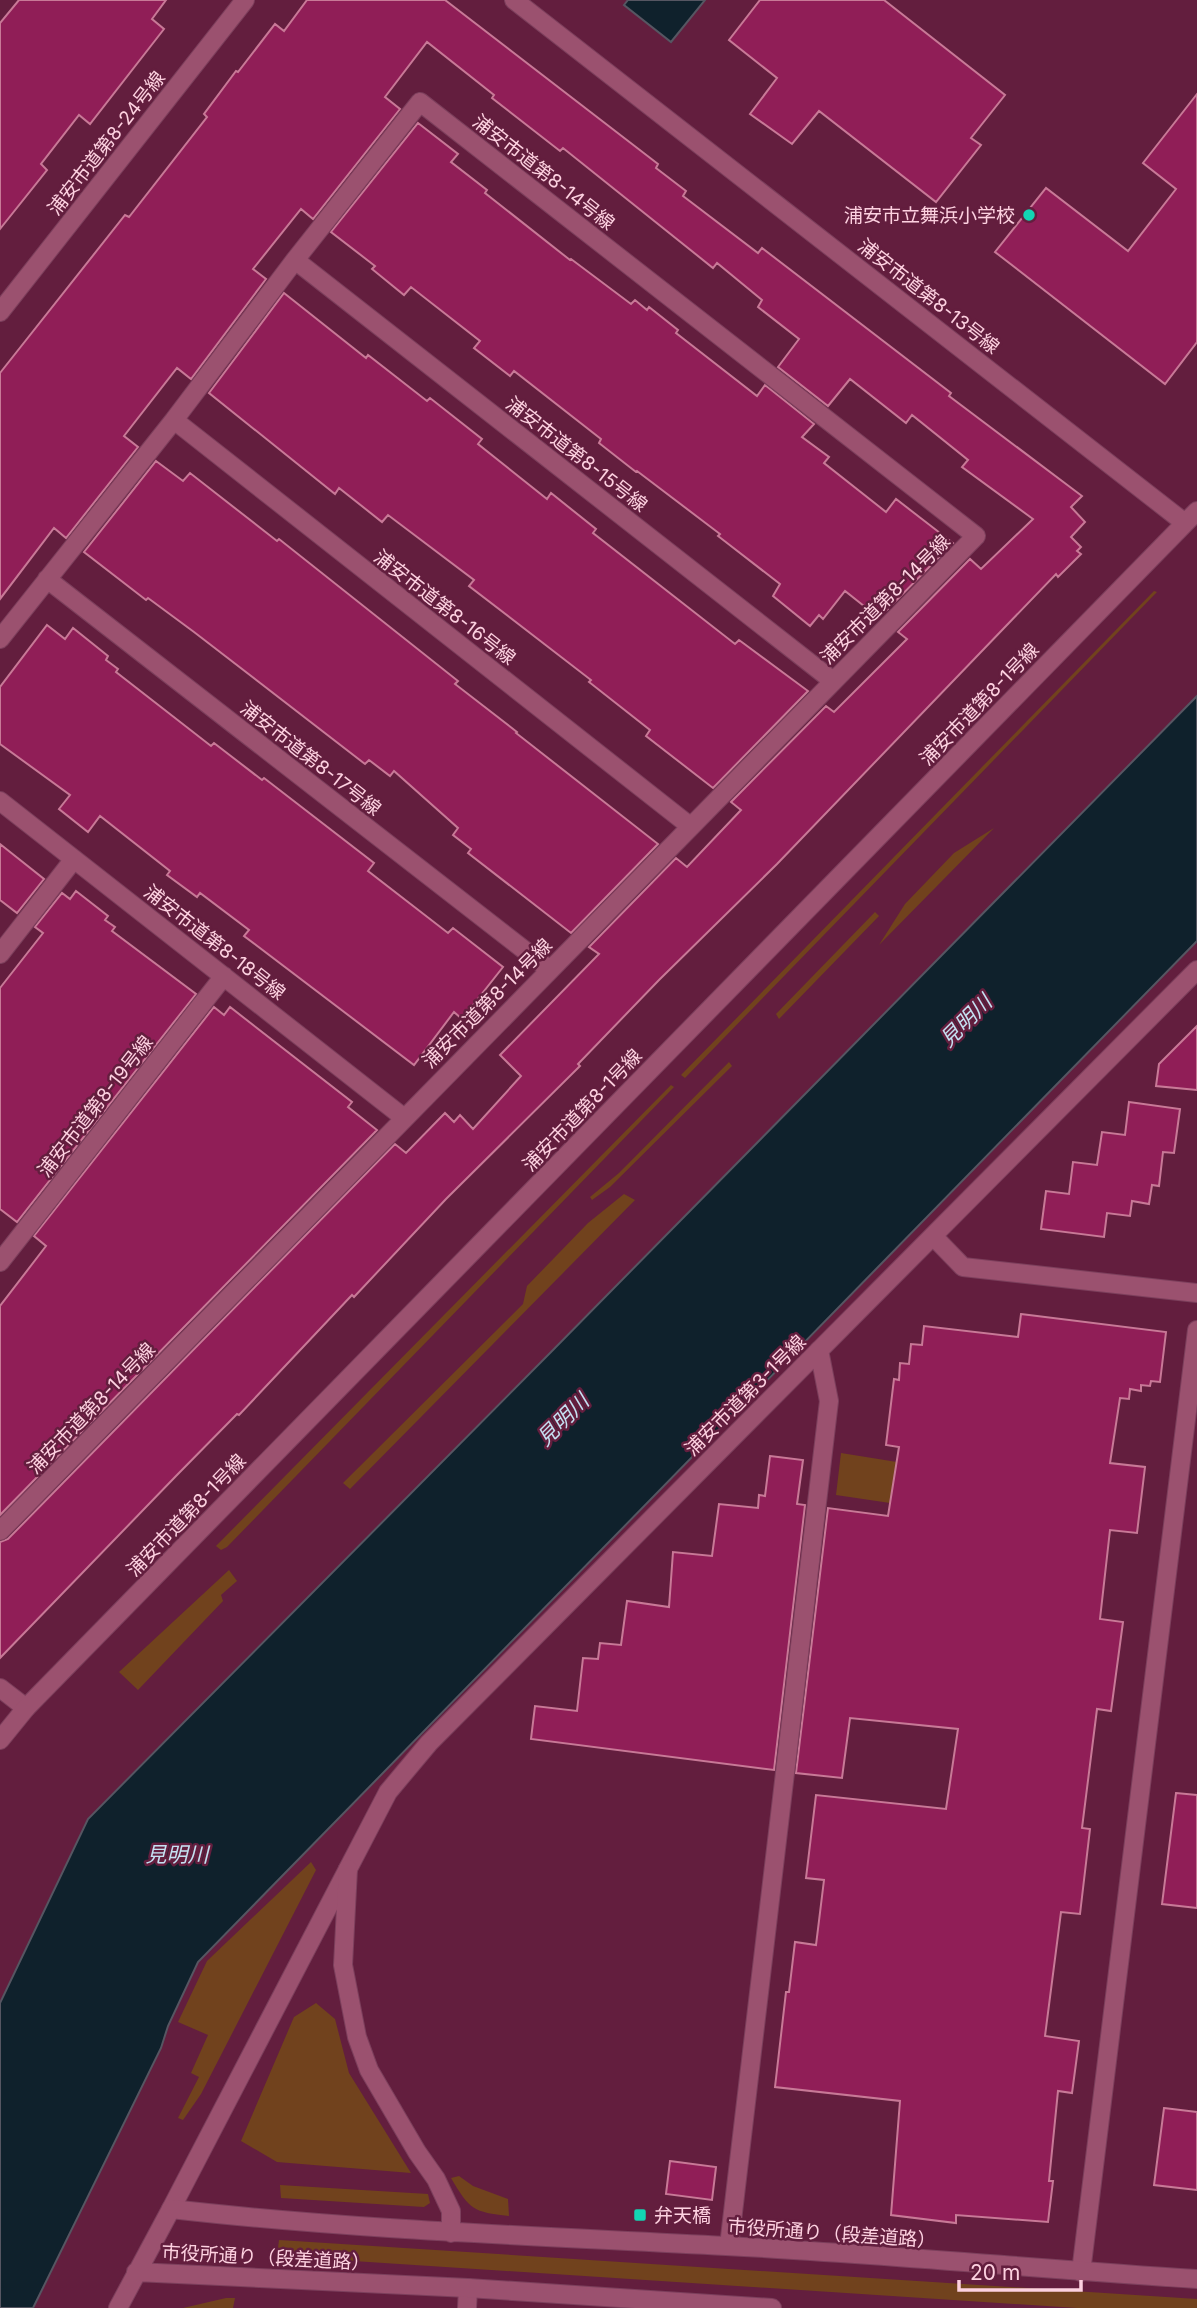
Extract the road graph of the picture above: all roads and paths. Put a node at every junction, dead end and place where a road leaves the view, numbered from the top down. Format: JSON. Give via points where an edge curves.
{"nodes":[{"id":1,"x":245,"y":0,"type":"edge"},
{"id":2,"x":514,"y":0,"type":"edge"},
{"id":3,"x":295,"y":260,"type":"junction"},
{"id":4,"x":0,"y":312,"type":"edge"},
{"id":5,"x":174,"y":420,"type":"junction"},
{"id":6,"x":1191,"y":517,"type":"edge"},
{"id":7,"x":47,"y":579,"type":"junction"},
{"id":8,"x":0,"y":639,"type":"edge"},
{"id":9,"x":833,"y":681,"type":"junction"},
{"id":10,"x":0,"y":801,"type":"edge"},
{"id":11,"x":690,"y":826,"type":"junction"},
{"id":12,"x":74,"y":859,"type":"junction"},
{"id":13,"x":0,"y":954,"type":"edge"},
{"id":14,"x":550,"y":970,"type":"junction"},
{"id":15,"x":1197,"y":970,"type":"edge"},
{"id":16,"x":224,"y":976,"type":"junction"},
{"id":17,"x":404,"y":1117,"type":"junction"},
{"id":18,"x":933,"y":1236,"type":"junction"},
{"id":19,"x":0,"y":1262,"type":"edge"},
{"id":20,"x":1197,"y":1293,"type":"edge"},
{"id":21,"x":1197,"y":1330,"type":"edge"},
{"id":22,"x":819,"y":1350,"type":"junction"},
{"id":23,"x":0,"y":1531,"type":"edge"},
{"id":24,"x":0,"y":1688,"type":"edge"},
{"id":25,"x":26,"y":1708,"type":"junction"},
{"id":26,"x":0,"y":1740,"type":"edge"},
{"id":27,"x":348,"y":1868,"type":"junction"},
{"id":28,"x":171,"y":2209,"type":"junction"},
{"id":29,"x":451,"y":2234,"type":"junction"},
{"id":30,"x":729,"y":2246,"type":"junction"},
{"id":31,"x":1081,"y":2272,"type":"junction"},
{"id":32,"x":136,"y":2273,"type":"junction"},
{"id":33,"x":1197,"y":2280,"type":"edge"},
{"id":34,"x":468,"y":2288,"type":"junction"},
{"id":35,"x":118,"y":2308,"type":"edge"},
{"id":36,"x":467,"y":2308,"type":"edge"},
{"id":37,"x":772,"y":2308,"type":"edge"}],
"edges":[{"from":1,"to":4,"type":"street","name":"浦安市道第8-24号線"},
{"from":2,"to":6,"type":"street","name":"浦安市道第8-13号線"},
{"from":3,"to":5,"type":"street","name":"浦安市道第8-14号線"},
{"from":3,"to":9,"type":"street","name":"浦安市道第8-15号線"},
{"from":3,"to":9,"type":"street","name":"浦安市道第8-14号線","via":[[420,102],[976,536]]},
{"from":5,"to":7,"type":"street","name":"浦安市道第8-14号線"},
{"from":5,"to":11,"type":"street","name":"浦安市道第8-16号線"},
{"from":6,"to":25,"type":"street","name":"浦安市道第8-1号線"},
{"from":7,"to":8,"type":"street","name":"浦安市道第8-14号線"},
{"from":7,"to":14,"type":"street","name":"浦安市道第8-17号線"},
{"from":9,"to":11,"type":"street","name":"浦安市道第8-14号線"},
{"from":10,"to":12,"type":"street","name":"浦安市道第8-18号線"},
{"from":11,"to":14,"type":"street","name":"浦安市道第8-14号線"},
{"from":12,"to":13,"type":"street"},
{"from":12,"to":16,"type":"street","name":"浦安市道第8-18号線"},
{"from":14,"to":17,"type":"street","name":"浦安市道第8-14号線"},
{"from":15,"to":18,"type":"street","name":"浦安市道第3-1号線"},
{"from":16,"to":17,"type":"street","name":"浦安市道第8-18号線"},
{"from":16,"to":19,"type":"street","name":"浦安市道第8-19号線"},
{"from":17,"to":23,"type":"street","name":"浦安市道第8-14号線"},
{"from":18,"to":20,"type":"street","via":[[963,1267]]},
{"from":18,"to":22,"type":"street","name":"浦安市道第3-1号線"},
{"from":21,"to":31,"type":"street"},
{"from":22,"to":27,"type":"street","name":"浦安市道第3-1号線","via":[[429,1743],[388,1793]]},
{"from":22,"to":30,"type":"street","via":[[829,1401]]},
{"from":24,"to":25,"type":"street"},
{"from":25,"to":26,"type":"street","name":"浦安市道第8-1号線"},
{"from":27,"to":28,"type":"street","name":"浦安市道第3-1号線"},
{"from":27,"to":29,"type":"street","via":[[343,1965],[357,2037],[369,2070],[436,2179],[451,2211]]},
{"from":28,"to":29,"type":"street","name":"市役所通り（段差道路）"},
{"from":28,"to":32,"type":"street","name":"浦安市道第3-1号線"},
{"from":29,"to":30,"type":"street","name":"市役所通り（段差道路）"},
{"from":30,"to":31,"type":"street","name":"市役所通り（段差道路）"},
{"from":31,"to":33,"type":"street","name":"市役所通り（段差道路）"},
{"from":32,"to":34,"type":"street","name":"市役所通り（段差道路）"},
{"from":32,"to":35,"type":"street","name":"浦安市道第3-1号線"},
{"from":34,"to":36,"type":"street"},
{"from":34,"to":37,"type":"street","name":"市役所通り（段差道路）"}]}
